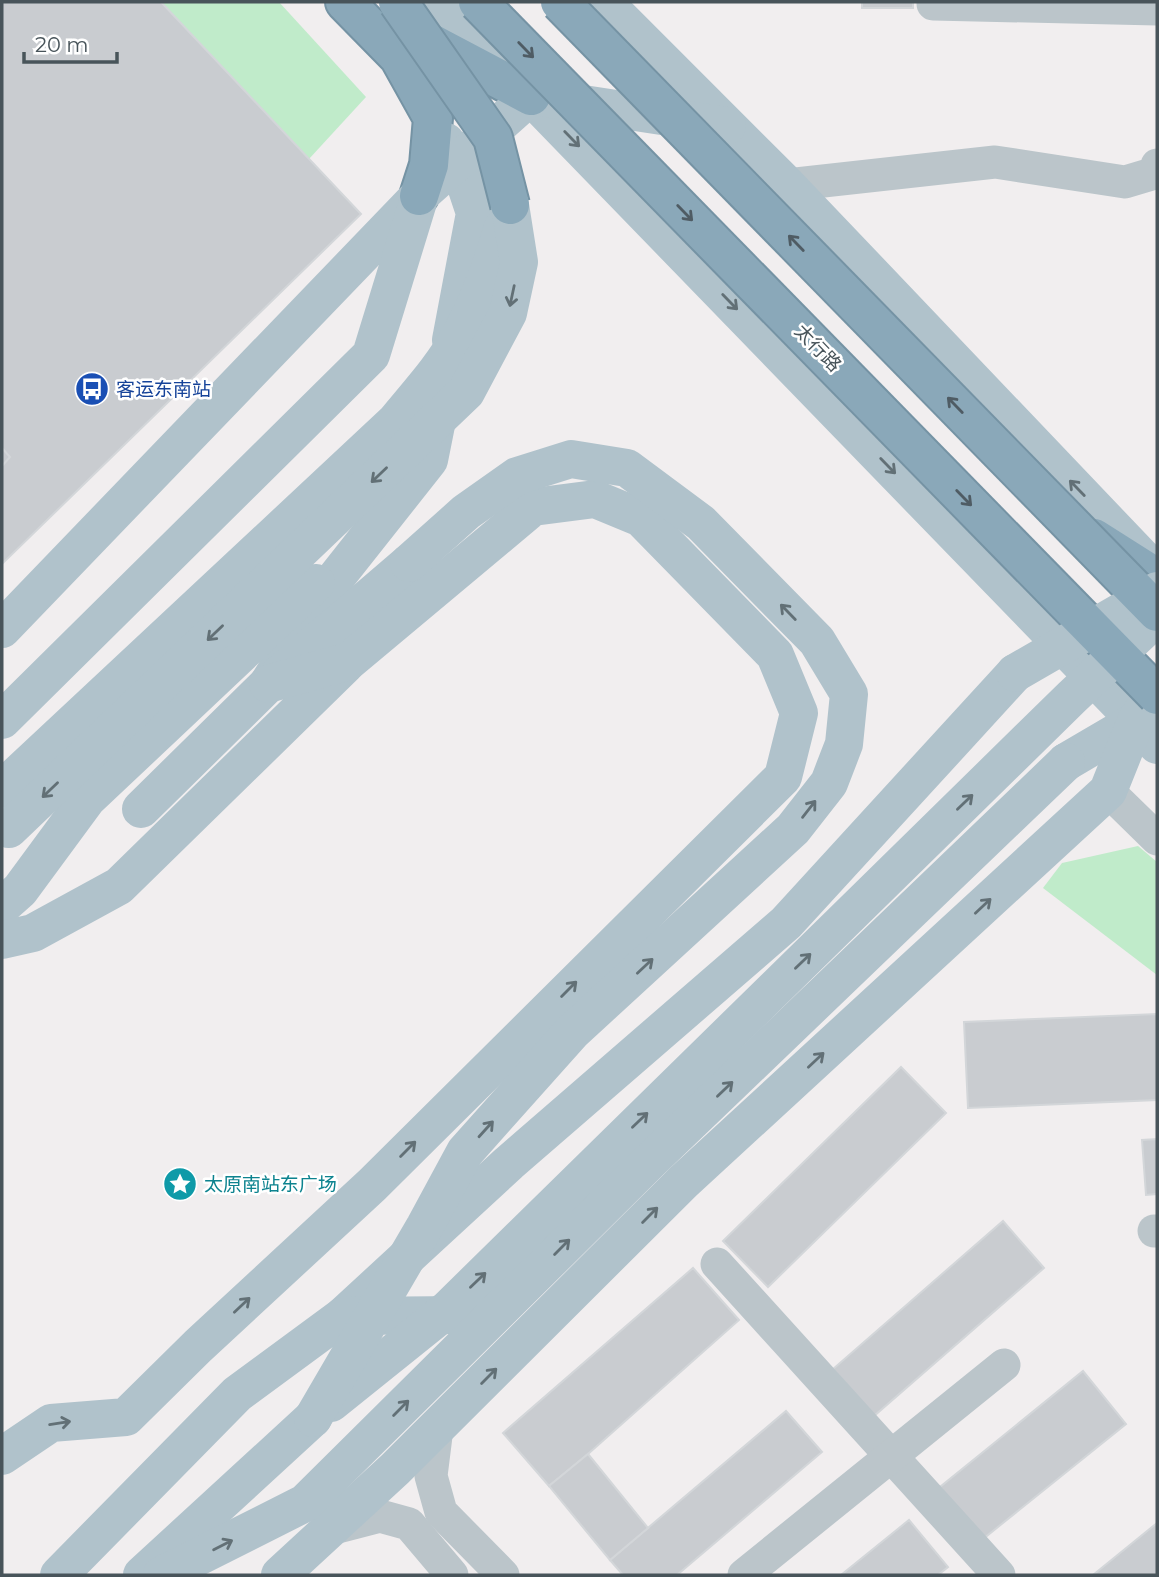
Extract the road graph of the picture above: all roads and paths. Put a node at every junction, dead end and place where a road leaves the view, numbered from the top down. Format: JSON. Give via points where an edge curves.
{"nodes":[{"id":1,"x":345,"y":2,"type":"edge"},
{"id":2,"x":354,"y":2,"type":"edge"},
{"id":3,"x":398,"y":2,"type":"edge"},
{"id":4,"x":439,"y":2,"type":"edge"},
{"id":5,"x":478,"y":2,"type":"edge"},
{"id":6,"x":560,"y":2,"type":"edge"},
{"id":7,"x":582,"y":2,"type":"edge"},
{"id":8,"x":604,"y":2,"type":"edge"},
{"id":9,"x":933,"y":2,"type":"edge"},
{"id":10,"x":1157,"y":9,"type":"edge"},
{"id":11,"x":632,"y":75,"type":"junction"},
{"id":12,"x":531,"y":96,"type":"junction"},
{"id":13,"x":430,"y":113,"type":"junction"},
{"id":14,"x":727,"y":125,"type":"junction"},
{"id":15,"x":458,"y":162,"type":"junction"},
{"id":16,"x":1157,"y":165,"type":"edge"},
{"id":17,"x":787,"y":185,"type":"junction"},
{"id":18,"x":419,"y":196,"type":"junction"},
{"id":19,"x":510,"y":205,"type":"junction"},
{"id":20,"x":1069,"y":522,"type":"junction"},
{"id":21,"x":377,"y":527,"type":"junction"},
{"id":22,"x":1157,"y":576,"type":"edge"},
{"id":23,"x":1157,"y":591,"type":"edge"},
{"id":24,"x":1157,"y":614,"type":"edge"},
{"id":25,"x":2,"y":629,"type":"edge"},
{"id":26,"x":349,"y":661,"type":"junction"},
{"id":27,"x":268,"y":684,"type":"junction"},
{"id":28,"x":1157,"y":688,"type":"edge"},
{"id":29,"x":2,"y":720,"type":"edge"},
{"id":30,"x":1150,"y":721,"type":"edge"},
{"id":31,"x":2,"y":789,"type":"edge"},
{"id":32,"x":1108,"y":791,"type":"junction"},
{"id":33,"x":141,"y":809,"type":"dead end"},
{"id":34,"x":4,"y":837,"type":"edge"},
{"id":35,"x":1157,"y":839,"type":"edge"},
{"id":36,"x":2,"y":906,"type":"edge"},
{"id":37,"x":2,"y":940,"type":"edge"},
{"id":38,"x":717,"y":1264,"type":"dead end"},
{"id":39,"x":551,"y":1314,"type":"junction"},
{"id":40,"x":343,"y":1316,"type":"junction"},
{"id":41,"x":1004,"y":1365,"type":"dead end"},
{"id":42,"x":313,"y":1418,"type":"junction"},
{"id":43,"x":437,"y":1428,"type":"junction"},
{"id":44,"x":891,"y":1456,"type":"junction"},
{"id":45,"x":2,"y":1457,"type":"edge"},
{"id":46,"x":330,"y":1530,"type":"junction"},
{"id":47,"x":59,"y":1575,"type":"edge"},
{"id":48,"x":142,"y":1575,"type":"edge"},
{"id":49,"x":162,"y":1575,"type":"edge"},
{"id":50,"x":280,"y":1575,"type":"edge"},
{"id":51,"x":452,"y":1575,"type":"edge"},
{"id":52,"x":503,"y":1575,"type":"edge"},
{"id":53,"x":744,"y":1575,"type":"edge"},
{"id":54,"x":999,"y":1575,"type":"edge"}],
"edges":[{"from":1,"to":13,"type":"highway","via":[[399,57]]},
{"from":2,"to":12,"type":"highway","bridge":true},
{"from":3,"to":19,"type":"highway","bridge":true,"via":[[493,138]]},
{"from":4,"to":12,"type":"main road"},
{"from":5,"to":30,"type":"highway","name":"太行路","one_way":true,"bridge":true},
{"from":6,"to":11,"type":"highway","bridge":true},
{"from":7,"to":11,"type":"highway","bridge":true},
{"from":8,"to":14,"type":"main road"},
{"from":9,"to":10,"type":"street"},
{"from":20,"to":11,"type":"highway","one_way":true,"bridge":true},
{"from":12,"to":14,"type":"main road"},
{"from":12,"to":15,"type":"main road"},
{"from":12,"to":30,"type":"main road","one_way":true},
{"from":13,"to":15,"type":"main road"},
{"from":13,"to":18,"type":"highway","via":[[429,165]]},
{"from":14,"to":17,"type":"main road"},
{"from":15,"to":18,"type":"main road"},
{"from":15,"to":21,"type":"main road","via":[[475,213],[429,460]]},
{"from":16,"to":17,"type":"street","via":[[1155,173],[1125,182],[995,162]]},
{"from":22,"to":17,"type":"main road","one_way":true},
{"from":18,"to":25,"type":"main road"},
{"from":18,"to":29,"type":"main road","via":[[371,355]]},
{"from":19,"to":31,"type":"main road","bridge":true,"via":[[489,275],[459,338],[395,422]]},
{"from":19,"to":34,"type":"main road","one_way":true,"bridge":true,"via":[[519,262],[508,313],[466,392]]},
{"from":20,"to":22,"type":"highway","bridge":true},
{"from":20,"to":24,"type":"highway","bridge":true},
{"from":21,"to":27,"type":"main road","via":[[327,589]]},
{"from":21,"to":36,"type":"main road","via":[[87,799],[20,890]]},
{"from":23,"to":40,"type":"main road","bridge":true,"via":[[1015,673],[786,923],[509,1163]]},
{"from":42,"to":24,"type":"main road","one_way":true,"bridge":true,"via":[[447,1310]]},
{"from":26,"to":27,"type":"main road"},
{"from":26,"to":37,"type":"main road","via":[[119,886],[33,933]]},
{"from":45,"to":26,"type":"main road","one_way":true,"via":[[51,1423],[126,1417],[372,1185],[783,777],[799,713],[775,655],[641,518],[595,499],[533,507]]},
{"from":27,"to":33,"type":"main road"},
{"from":42,"to":27,"type":"main road","one_way":true,"bridge":true,"via":[[465,1152],[572,1032],[793,829],[829,783],[844,744],[849,694],[817,641],[701,523],[626,468],[571,459],[517,476],[466,512]]},
{"from":28,"to":30,"type":"main road"},
{"from":30,"to":32,"type":"main road"},
{"from":49,"to":30,"type":"main road","one_way":true,"bridge":true,"via":[[304,1503],[650,1161],[1066,762]]},
{"from":32,"to":35,"type":"street"},
{"from":39,"to":32,"type":"main road","one_way":true,"via":[[683,1182]]},
{"from":38,"to":44,"type":"street"},
{"from":39,"to":40,"type":"main road"},
{"from":43,"to":39,"type":"main road","one_way":true},
{"from":40,"to":47,"type":"main road","via":[[237,1394]]},
{"from":41,"to":44,"type":"street"},
{"from":42,"to":48,"type":"main road"},
{"from":43,"to":46,"type":"main road"},
{"from":43,"to":52,"type":"street","via":[[431,1476],[441,1512]]},
{"from":44,"to":53,"type":"street"},
{"from":44,"to":54,"type":"street"},
{"from":46,"to":50,"type":"main road"},
{"from":46,"to":51,"type":"street","via":[[380,1516],[409,1524]]}]}
